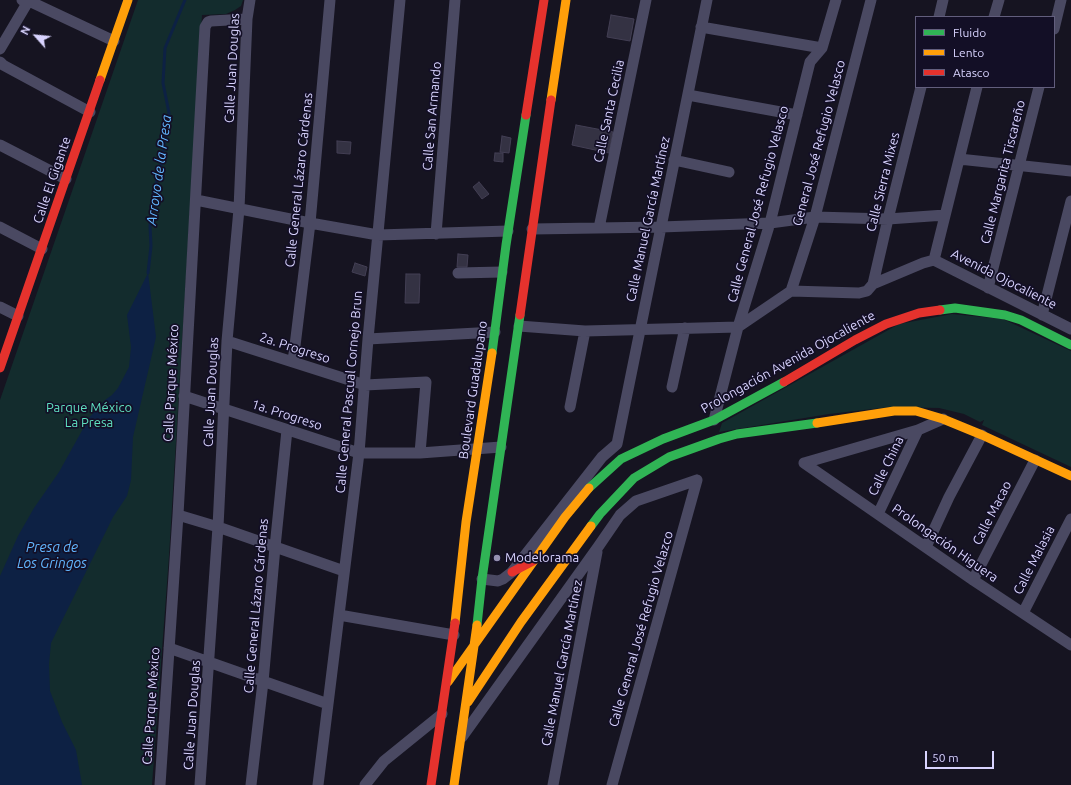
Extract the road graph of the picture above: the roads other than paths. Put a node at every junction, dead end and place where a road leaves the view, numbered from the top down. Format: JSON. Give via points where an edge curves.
{"nodes":[{"id":1,"x":27,"y":0,"type":"edge"},
{"id":2,"x":128,"y":0,"type":"edge"},
{"id":3,"x":250,"y":0,"type":"edge"},
{"id":4,"x":330,"y":0,"type":"edge"},
{"id":5,"x":400,"y":0,"type":"edge"},
{"id":6,"x":455,"y":0,"type":"edge"},
{"id":7,"x":544,"y":0,"type":"edge"},
{"id":8,"x":566,"y":0,"type":"edge"},
{"id":9,"x":646,"y":0,"type":"edge"},
{"id":10,"x":707,"y":0,"type":"edge"},
{"id":11,"x":836,"y":0,"type":"edge"},
{"id":12,"x":871,"y":0,"type":"edge"},
{"id":13,"x":943,"y":0,"type":"edge"},
{"id":14,"x":998,"y":0,"type":"edge"},
{"id":15,"x":1061,"y":0,"type":"edge"},
{"id":16,"x":939,"y":16,"type":"edge"},
{"id":17,"x":994,"y":16,"type":"edge"},
{"id":18,"x":247,"y":19,"type":"junction"},
{"id":19,"x":1055,"y":25,"type":"edge"},
{"id":20,"x":701,"y":27,"type":"junction"},
{"id":21,"x":114,"y":41,"type":"junction"},
{"id":22,"x":822,"y":48,"type":"junction"},
{"id":23,"x":0,"y":49,"type":"edge"},
{"id":24,"x":0,"y":62,"type":"edge"},
{"id":25,"x":921,"y":88,"type":"edge"},
{"id":26,"x":977,"y":88,"type":"edge"},
{"id":27,"x":1039,"y":88,"type":"edge"},
{"id":28,"x":688,"y":95,"type":"junction"},
{"id":29,"x":90,"y":112,"type":"junction"},
{"id":30,"x":797,"y":115,"type":"junction"},
{"id":31,"x":0,"y":145,"type":"edge"},
{"id":32,"x":959,"y":159,"type":"junction"},
{"id":33,"x":674,"y":160,"type":"junction"},
{"id":34,"x":1019,"y":166,"type":"junction"},
{"id":35,"x":1071,"y":171,"type":"edge"},
{"id":36,"x":729,"y":172,"type":"dead end"},
{"id":37,"x":66,"y":179,"type":"junction"},
{"id":38,"x":196,"y":200,"type":"junction"},
{"id":39,"x":1071,"y":201,"type":"edge"},
{"id":40,"x":239,"y":209,"type":"junction"},
{"id":41,"x":945,"y":215,"type":"junction"},
{"id":42,"x":816,"y":217,"type":"junction"},
{"id":43,"x":888,"y":219,"type":"junction"},
{"id":44,"x":310,"y":223,"type":"junction"},
{"id":45,"x":770,"y":223,"type":"junction"},
{"id":46,"x":0,"y":227,"type":"edge"},
{"id":47,"x":661,"y":227,"type":"junction"},
{"id":48,"x":599,"y":228,"type":"junction"},
{"id":49,"x":532,"y":229,"type":"junction"},
{"id":50,"x":508,"y":231,"type":"junction"},
{"id":51,"x":436,"y":234,"type":"junction"},
{"id":52,"x":378,"y":235,"type":"junction"},
{"id":53,"x":42,"y":248,"type":"junction"},
{"id":54,"x":934,"y":260,"type":"junction"},
{"id":55,"x":502,"y":272,"type":"junction"},
{"id":56,"x":458,"y":273,"type":"dead end"},
{"id":57,"x":873,"y":284,"type":"junction"},
{"id":58,"x":988,"y":288,"type":"junction"},
{"id":59,"x":791,"y":291,"type":"junction"},
{"id":60,"x":0,"y":307,"type":"edge"},
{"id":61,"x":1042,"y":315,"type":"junction"},
{"id":62,"x":18,"y":316,"type":"junction"},
{"id":63,"x":519,"y":326,"type":"junction"},
{"id":64,"x":738,"y":327,"type":"junction"},
{"id":65,"x":685,"y":328,"type":"junction"},
{"id":66,"x":640,"y":329,"type":"junction"},
{"id":67,"x":1071,"y":329,"type":"edge"},
{"id":68,"x":585,"y":331,"type":"junction"},
{"id":69,"x":495,"y":332,"type":"junction"},
{"id":70,"x":368,"y":339,"type":"junction"},
{"id":71,"x":227,"y":341,"type":"junction"},
{"id":72,"x":1071,"y":345,"type":"edge"},
{"id":73,"x":293,"y":362,"type":"junction"},
{"id":74,"x":0,"y":368,"type":"edge"},
{"id":75,"x":365,"y":385,"type":"junction"},
{"id":76,"x":672,"y":387,"type":"dead end"},
{"id":77,"x":184,"y":396,"type":"junction"},
{"id":78,"x":570,"y":407,"type":"dead end"},
{"id":79,"x":224,"y":409,"type":"junction"},
{"id":80,"x":943,"y":419,"type":"junction"},
{"id":81,"x":714,"y":420,"type":"junction"},
{"id":82,"x":288,"y":430,"type":"junction"},
{"id":83,"x":918,"y":430,"type":"junction"},
{"id":84,"x":982,"y":435,"type":"junction"},
{"id":85,"x":501,"y":446,"type":"junction"},
{"id":86,"x":478,"y":449,"type":"junction"},
{"id":87,"x":420,"y":452,"type":"junction"},
{"id":88,"x":359,"y":453,"type":"junction"},
{"id":89,"x":1035,"y":460,"type":"junction"},
{"id":90,"x":1071,"y":476,"type":"edge"},
{"id":91,"x":600,"y":514,"type":"junction"},
{"id":92,"x":878,"y":514,"type":"junction"},
{"id":93,"x":178,"y":515,"type":"junction"},
{"id":94,"x":1071,"y":519,"type":"edge"},
{"id":95,"x":612,"y":526,"type":"junction"},
{"id":96,"x":218,"y":527,"type":"junction"},
{"id":97,"x":275,"y":547,"type":"junction"},
{"id":98,"x":598,"y":547,"type":"junction"},
{"id":99,"x":926,"y":547,"type":"junction"},
{"id":100,"x":534,"y":560,"type":"junction"},
{"id":101,"x":344,"y":571,"type":"junction"},
{"id":102,"x":512,"y":572,"type":"junction"},
{"id":103,"x":482,"y":579,"type":"junction"},
{"id":104,"x":973,"y":580,"type":"junction"},
{"id":105,"x":1023,"y":613,"type":"junction"},
{"id":106,"x":339,"y":615,"type":"junction"},
{"id":107,"x":460,"y":640,"type":"junction"},
{"id":108,"x":475,"y":644,"type":"junction"},
{"id":109,"x":1071,"y":645,"type":"edge"},
{"id":110,"x":169,"y":648,"type":"junction"},
{"id":111,"x":466,"y":655,"type":"junction"},
{"id":112,"x":210,"y":662,"type":"junction"},
{"id":113,"x":471,"y":668,"type":"junction"},
{"id":114,"x":489,"y":672,"type":"junction"},
{"id":115,"x":263,"y":682,"type":"junction"},
{"id":116,"x":445,"y":686,"type":"junction"},
{"id":117,"x":328,"y":704,"type":"junction"},
{"id":118,"x":466,"y":704,"type":"junction"},
{"id":119,"x":442,"y":714,"type":"junction"},
{"id":120,"x":461,"y":738,"type":"junction"},
{"id":121,"x":160,"y":785,"type":"edge"},
{"id":122,"x":200,"y":785,"type":"edge"},
{"id":123,"x":251,"y":785,"type":"edge"},
{"id":124,"x":318,"y":785,"type":"edge"},
{"id":125,"x":364,"y":785,"type":"edge"},
{"id":126,"x":431,"y":785,"type":"edge"},
{"id":127,"x":454,"y":785,"type":"edge"},
{"id":128,"x":553,"y":785,"type":"edge"},
{"id":129,"x":612,"y":785,"type":"edge"}],
"edges":[{"from":1,"to":21,"type":"street"},
{"from":1,"to":23,"type":"street"},
{"from":2,"to":21,"type":"main road","name":"Calle El Gigante"},
{"from":3,"to":18,"type":"street","name":"Calle Juan Douglas"},
{"from":4,"to":44,"type":"street","name":"Calle General Lázaro Cárdenas"},
{"from":5,"to":52,"type":"street","name":"Calle General Pascual Cornejo Brun"},
{"from":6,"to":51,"type":"street","name":"Calle San Armando"},
{"from":7,"to":50,"type":"main road","name":"Boulevard Guadalupano"},
{"from":8,"to":49,"type":"main road"},
{"from":9,"to":48,"type":"street","name":"Calle Santa Cecilia"},
{"from":10,"to":20,"type":"street","name":"Calle Manuel García Martínez"},
{"from":11,"to":22,"type":"street","name":"Calle General José Refugio Velasco"},
{"from":12,"to":42,"type":"street","name":"General José Refugio Velasco"},
{"from":13,"to":16,"type":"street"},
{"from":14,"to":17,"type":"street"},
{"from":15,"to":19,"type":"street"},
{"from":18,"to":38,"type":"street","name":"Calle Parque México","via":[[211,21],[205,27]]},
{"from":18,"to":40,"type":"street","name":"Calle Juan Douglas"},
{"from":20,"to":22,"type":"street"},
{"from":20,"to":28,"type":"street","name":"Calle Manuel García Martínez"},
{"from":21,"to":29,"type":"main road","name":"Calle El Gigante"},
{"from":22,"to":30,"type":"street","name":"Calle General José Refugio Velasco","via":[[810,62]]},
{"from":24,"to":29,"type":"street"},
{"from":25,"to":43,"type":"street","name":"Calle Sierra Mixes"},
{"from":26,"to":32,"type":"street"},
{"from":27,"to":34,"type":"street","name":"Calle Margarita Tiscareño"},
{"from":28,"to":30,"type":"street"},
{"from":28,"to":33,"type":"street","name":"Calle Manuel García Martínez"},
{"from":29,"to":37,"type":"main road","name":"Calle El Gigante"},
{"from":30,"to":45,"type":"street","name":"Calle General José Refugio Velasco"},
{"from":31,"to":37,"type":"street"},
{"from":32,"to":34,"type":"street"},
{"from":32,"to":41,"type":"street"},
{"from":33,"to":36,"type":"street"},
{"from":33,"to":47,"type":"street","name":"Calle Manuel García Martínez"},
{"from":34,"to":35,"type":"street"},
{"from":34,"to":58,"type":"street","name":"Calle Margarita Tiscareño"},
{"from":37,"to":53,"type":"main road","name":"Calle El Gigante"},
{"from":38,"to":40,"type":"street"},
{"from":38,"to":77,"type":"street","name":"Calle Parque México"},
{"from":39,"to":61,"type":"street"},
{"from":40,"to":44,"type":"street"},
{"from":40,"to":71,"type":"street","name":"Calle Juan Douglas"},
{"from":41,"to":43,"type":"street"},
{"from":41,"to":54,"type":"street"},
{"from":42,"to":43,"type":"street"},
{"from":42,"to":45,"type":"street"},
{"from":42,"to":59,"type":"street","name":"General José Refugio Velasco"},
{"from":43,"to":57,"type":"street","name":"Calle Sierra Mixes"},
{"from":44,"to":52,"type":"street"},
{"from":44,"to":73,"type":"street","name":"Calle General Lázaro Cárdenas"},
{"from":45,"to":47,"type":"street"},
{"from":45,"to":64,"type":"street","name":"Calle General José Refugio Velasco"},
{"from":46,"to":53,"type":"street"},
{"from":47,"to":48,"type":"street"},
{"from":47,"to":66,"type":"street","name":"Calle Manuel García Martínez"},
{"from":48,"to":49,"type":"street"},
{"from":49,"to":63,"type":"main road"},
{"from":50,"to":51,"type":"street"},
{"from":50,"to":55,"type":"main road","name":"Boulevard Guadalupano"},
{"from":51,"to":52,"type":"street"},
{"from":52,"to":70,"type":"street","name":"Calle General Pascual Cornejo Brun"},
{"from":53,"to":62,"type":"main road","name":"Calle El Gigante"},
{"from":54,"to":57,"type":"street","name":"Avenida Ojocaliente"},
{"from":54,"to":58,"type":"street","name":"Avenida Ojocaliente"},
{"from":55,"to":56,"type":"street"},
{"from":55,"to":69,"type":"main road","name":"Boulevard Guadalupano"},
{"from":57,"to":59,"type":"street","name":"Avenida Ojocaliente","via":[[867,291],[859,293]]},
{"from":58,"to":61,"type":"street","name":"Avenida Ojocaliente"},
{"from":59,"to":64,"type":"street"},
{"from":60,"to":62,"type":"street"},
{"from":61,"to":67,"type":"street","name":"Avenida Ojocaliente"},
{"from":62,"to":74,"type":"main road","name":"Calle El Gigante"},
{"from":63,"to":68,"type":"street"},
{"from":63,"to":85,"type":"main road"},
{"from":64,"to":65,"type":"street"},
{"from":64,"to":81,"type":"street","name":"Calle General José Refugio Velasco"},
{"from":65,"to":66,"type":"street"},
{"from":65,"to":76,"type":"street"},
{"from":66,"to":68,"type":"street"},
{"from":66,"to":102,"type":"street","name":"Calle Manuel García Martínez","via":[[617,444],[597,463]]},
{"from":68,"to":78,"type":"street"},
{"from":69,"to":70,"type":"street"},
{"from":69,"to":86,"type":"main road","name":"Boulevard Guadalupano"},
{"from":70,"to":75,"type":"street","name":"Calle General Pascual Cornejo Brun"},
{"from":71,"to":73,"type":"street","name":"2a. Progreso"},
{"from":71,"to":79,"type":"street","name":"Calle Juan Douglas"},
{"from":72,"to":81,"type":"main road","name":"Prolongación Avenida Ojocaliente","via":[[1020,320],[998,314],[955,308],[919,313],[886,324],[855,340],[796,376]]},
{"from":73,"to":75,"type":"street","name":"2a. Progreso"},
{"from":75,"to":87,"type":"street","name":"2a. Progreso","via":[[426,382]]},
{"from":75,"to":88,"type":"street","name":"Calle General Pascual Cornejo Brun"},
{"from":77,"to":79,"type":"street","name":"1a. Progreso"},
{"from":77,"to":93,"type":"street","name":"Calle Parque México"},
{"from":79,"to":82,"type":"street","name":"1a. Progreso"},
{"from":79,"to":96,"type":"street","name":"Calle Juan Douglas"},
{"from":80,"to":83,"type":"street"},
{"from":80,"to":84,"type":"main road"},
{"from":80,"to":91,"type":"main road","via":[[916,410],[894,411],[737,434],[670,457],[634,478]]},
{"from":81,"to":100,"type":"main road","name":"Prolongación Avenida Ojocaliente","via":[[663,439],[621,459],[588,489]]},
{"from":82,"to":88,"type":"street","name":"1a. Progreso"},
{"from":82,"to":97,"type":"street","name":"Calle General Lázaro Cárdenas"},
{"from":83,"to":92,"type":"street","name":"Calle China"},
{"from":83,"to":92,"type":"street","name":"Prolongación Higuera","via":[[804,463]]},
{"from":84,"to":89,"type":"main road"},
{"from":84,"to":99,"type":"street"},
{"from":85,"to":86,"type":"street","name":"1a. Progreso"},
{"from":85,"to":103,"type":"main road"},
{"from":86,"to":87,"type":"street","name":"1a. Progreso"},
{"from":86,"to":107,"type":"main road","name":"Boulevard Guadalupano","via":[[466,522]]},
{"from":87,"to":88,"type":"street","name":"1a. Progreso"},
{"from":88,"to":101,"type":"street","name":"Calle General Pascual Cornejo Brun"},
{"from":89,"to":90,"type":"main road"},
{"from":89,"to":104,"type":"street","name":"Calle Macao"},
{"from":91,"to":95,"type":"street"},
{"from":91,"to":114,"type":"main road","via":[[521,622]]},
{"from":92,"to":99,"type":"street","name":"Prolongación Higuera"},
{"from":93,"to":96,"type":"street"},
{"from":93,"to":110,"type":"street","name":"Calle Parque México"},
{"from":94,"to":105,"type":"street","name":"Calle Malasia"},
{"from":95,"to":98,"type":"street"},
{"from":95,"to":129,"type":"street","name":"Calle General José Refugio Velazco","via":[[636,501],[696,480]]},
{"from":96,"to":97,"type":"street"},
{"from":96,"to":112,"type":"street","name":"Calle Juan Douglas"},
{"from":97,"to":101,"type":"street"},
{"from":97,"to":115,"type":"street","name":"Calle General Lázaro Cárdenas"},
{"from":98,"to":120,"type":"street"},
{"from":98,"to":128,"type":"street","name":"Calle Manuel García Martínez"},
{"from":99,"to":104,"type":"street","name":"Prolongación Higuera"},
{"from":100,"to":102,"type":"main road"},
{"from":100,"to":108,"type":"main road","name":"Prolongación Avenida Ojocaliente"},
{"from":101,"to":106,"type":"street","name":"Calle General Pascual Cornejo Brun"},
{"from":102,"to":103,"type":"street","via":[[498,581]]},
{"from":103,"to":108,"type":"main road"},
{"from":104,"to":105,"type":"street","name":"Prolongación Higuera"},
{"from":105,"to":109,"type":"street","name":"Prolongación Higuera"},
{"from":106,"to":107,"type":"street"},
{"from":106,"to":117,"type":"street","name":"Calle General Pascual Cornejo Brun"},
{"from":107,"to":111,"type":"main road"},
{"from":107,"to":116,"type":"main road","name":"Boulevard Guadalupano"},
{"from":108,"to":111,"type":"main road","name":"Prolongación Avenida Ojocaliente"},
{"from":108,"to":113,"type":"main road"},
{"from":110,"to":112,"type":"street"},
{"from":110,"to":121,"type":"street","name":"Calle Parque México"},
{"from":111,"to":113,"type":"main road"},
{"from":111,"to":116,"type":"main road","name":"Prolongación Avenida Ojocaliente"},
{"from":112,"to":115,"type":"street"},
{"from":112,"to":122,"type":"street","name":"Calle Juan Douglas"},
{"from":113,"to":114,"type":"main road"},
{"from":113,"to":118,"type":"main road"},
{"from":114,"to":118,"type":"main road"},
{"from":115,"to":117,"type":"street"},
{"from":115,"to":123,"type":"street","name":"Calle General Lázaro Cárdenas"},
{"from":116,"to":119,"type":"main road","name":"Boulevard Guadalupano"},
{"from":117,"to":124,"type":"street","name":"Calle General Pascual Cornejo Brun"},
{"from":118,"to":120,"type":"main road"},
{"from":119,"to":125,"type":"street","via":[[384,761]]},
{"from":119,"to":126,"type":"main road","name":"Boulevard Guadalupano"},
{"from":120,"to":127,"type":"main road"}]}
